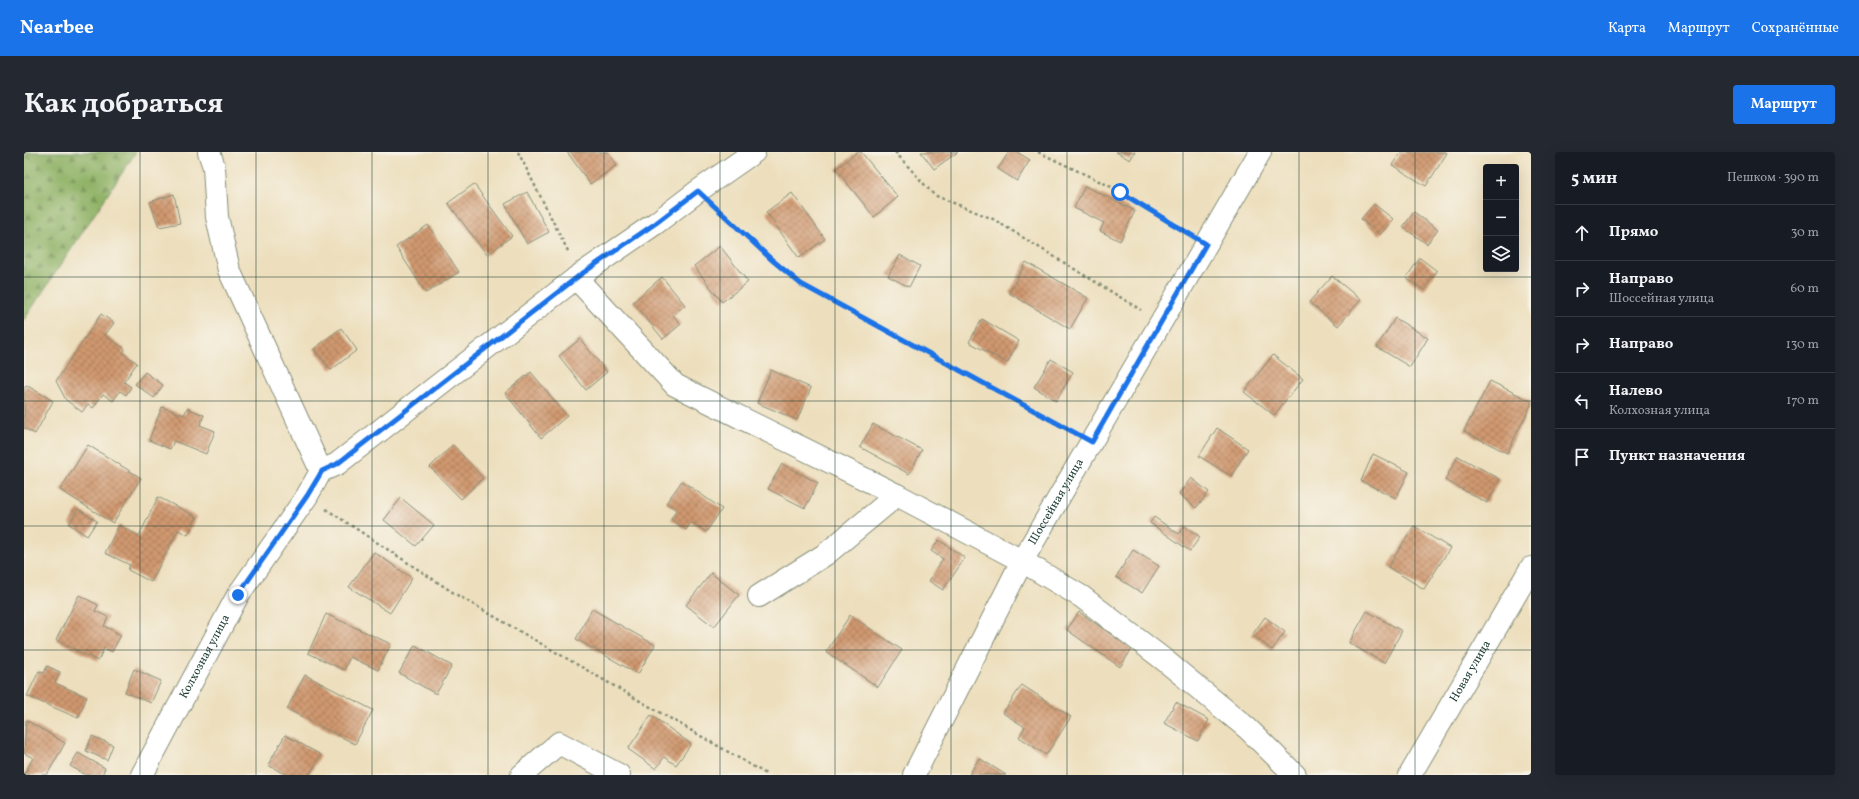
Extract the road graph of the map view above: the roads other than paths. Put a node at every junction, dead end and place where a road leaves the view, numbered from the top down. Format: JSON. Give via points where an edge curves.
{"nodes":[{"id":1,"x":209,"y":152,"type":"edge"},
{"id":2,"x":754,"y":152,"type":"edge"},
{"id":3,"x":1260,"y":152,"type":"edge"},
{"id":4,"x":578,"y":277,"type":"junction"},
{"id":5,"x":322,"y":471,"type":"junction"},
{"id":6,"x":897,"y":495,"type":"junction"},
{"id":7,"x":1022,"y":561,"type":"junction"},
{"id":8,"x":1531,"y":568,"type":"edge"},
{"id":9,"x":759,"y":596,"type":"dead end"},
{"id":10,"x":142,"y":775,"type":"edge"},
{"id":11,"x":522,"y":775,"type":"edge"},
{"id":12,"x":619,"y":775,"type":"edge"},
{"id":13,"x":914,"y":775,"type":"edge"},
{"id":14,"x":1295,"y":775,"type":"edge"},
{"id":15,"x":1410,"y":775,"type":"edge"}],
"edges":[{"from":1,"to":5,"type":"street","via":[[214,167],[217,217],[229,270]]},
{"from":2,"to":4,"type":"street"},
{"from":3,"to":7,"type":"street","name":"Шоссейная улица"},
{"from":4,"to":5,"type":"street","via":[[337,464]]},
{"from":4,"to":6,"type":"street","via":[[675,385]]},
{"from":5,"to":10,"type":"street","name":"Колхозная улица","via":[[238,595]]},
{"from":6,"to":7,"type":"street"},
{"from":6,"to":9,"type":"street","via":[[826,554]]},
{"from":7,"to":13,"type":"street","name":"Шоссейная улица"},
{"from":7,"to":14,"type":"street","via":[[1082,597],[1163,659],[1247,728]]},
{"from":8,"to":15,"type":"street","name":"Новая улица"},
{"from":11,"to":12,"type":"street","via":[[559,743]]}]}
